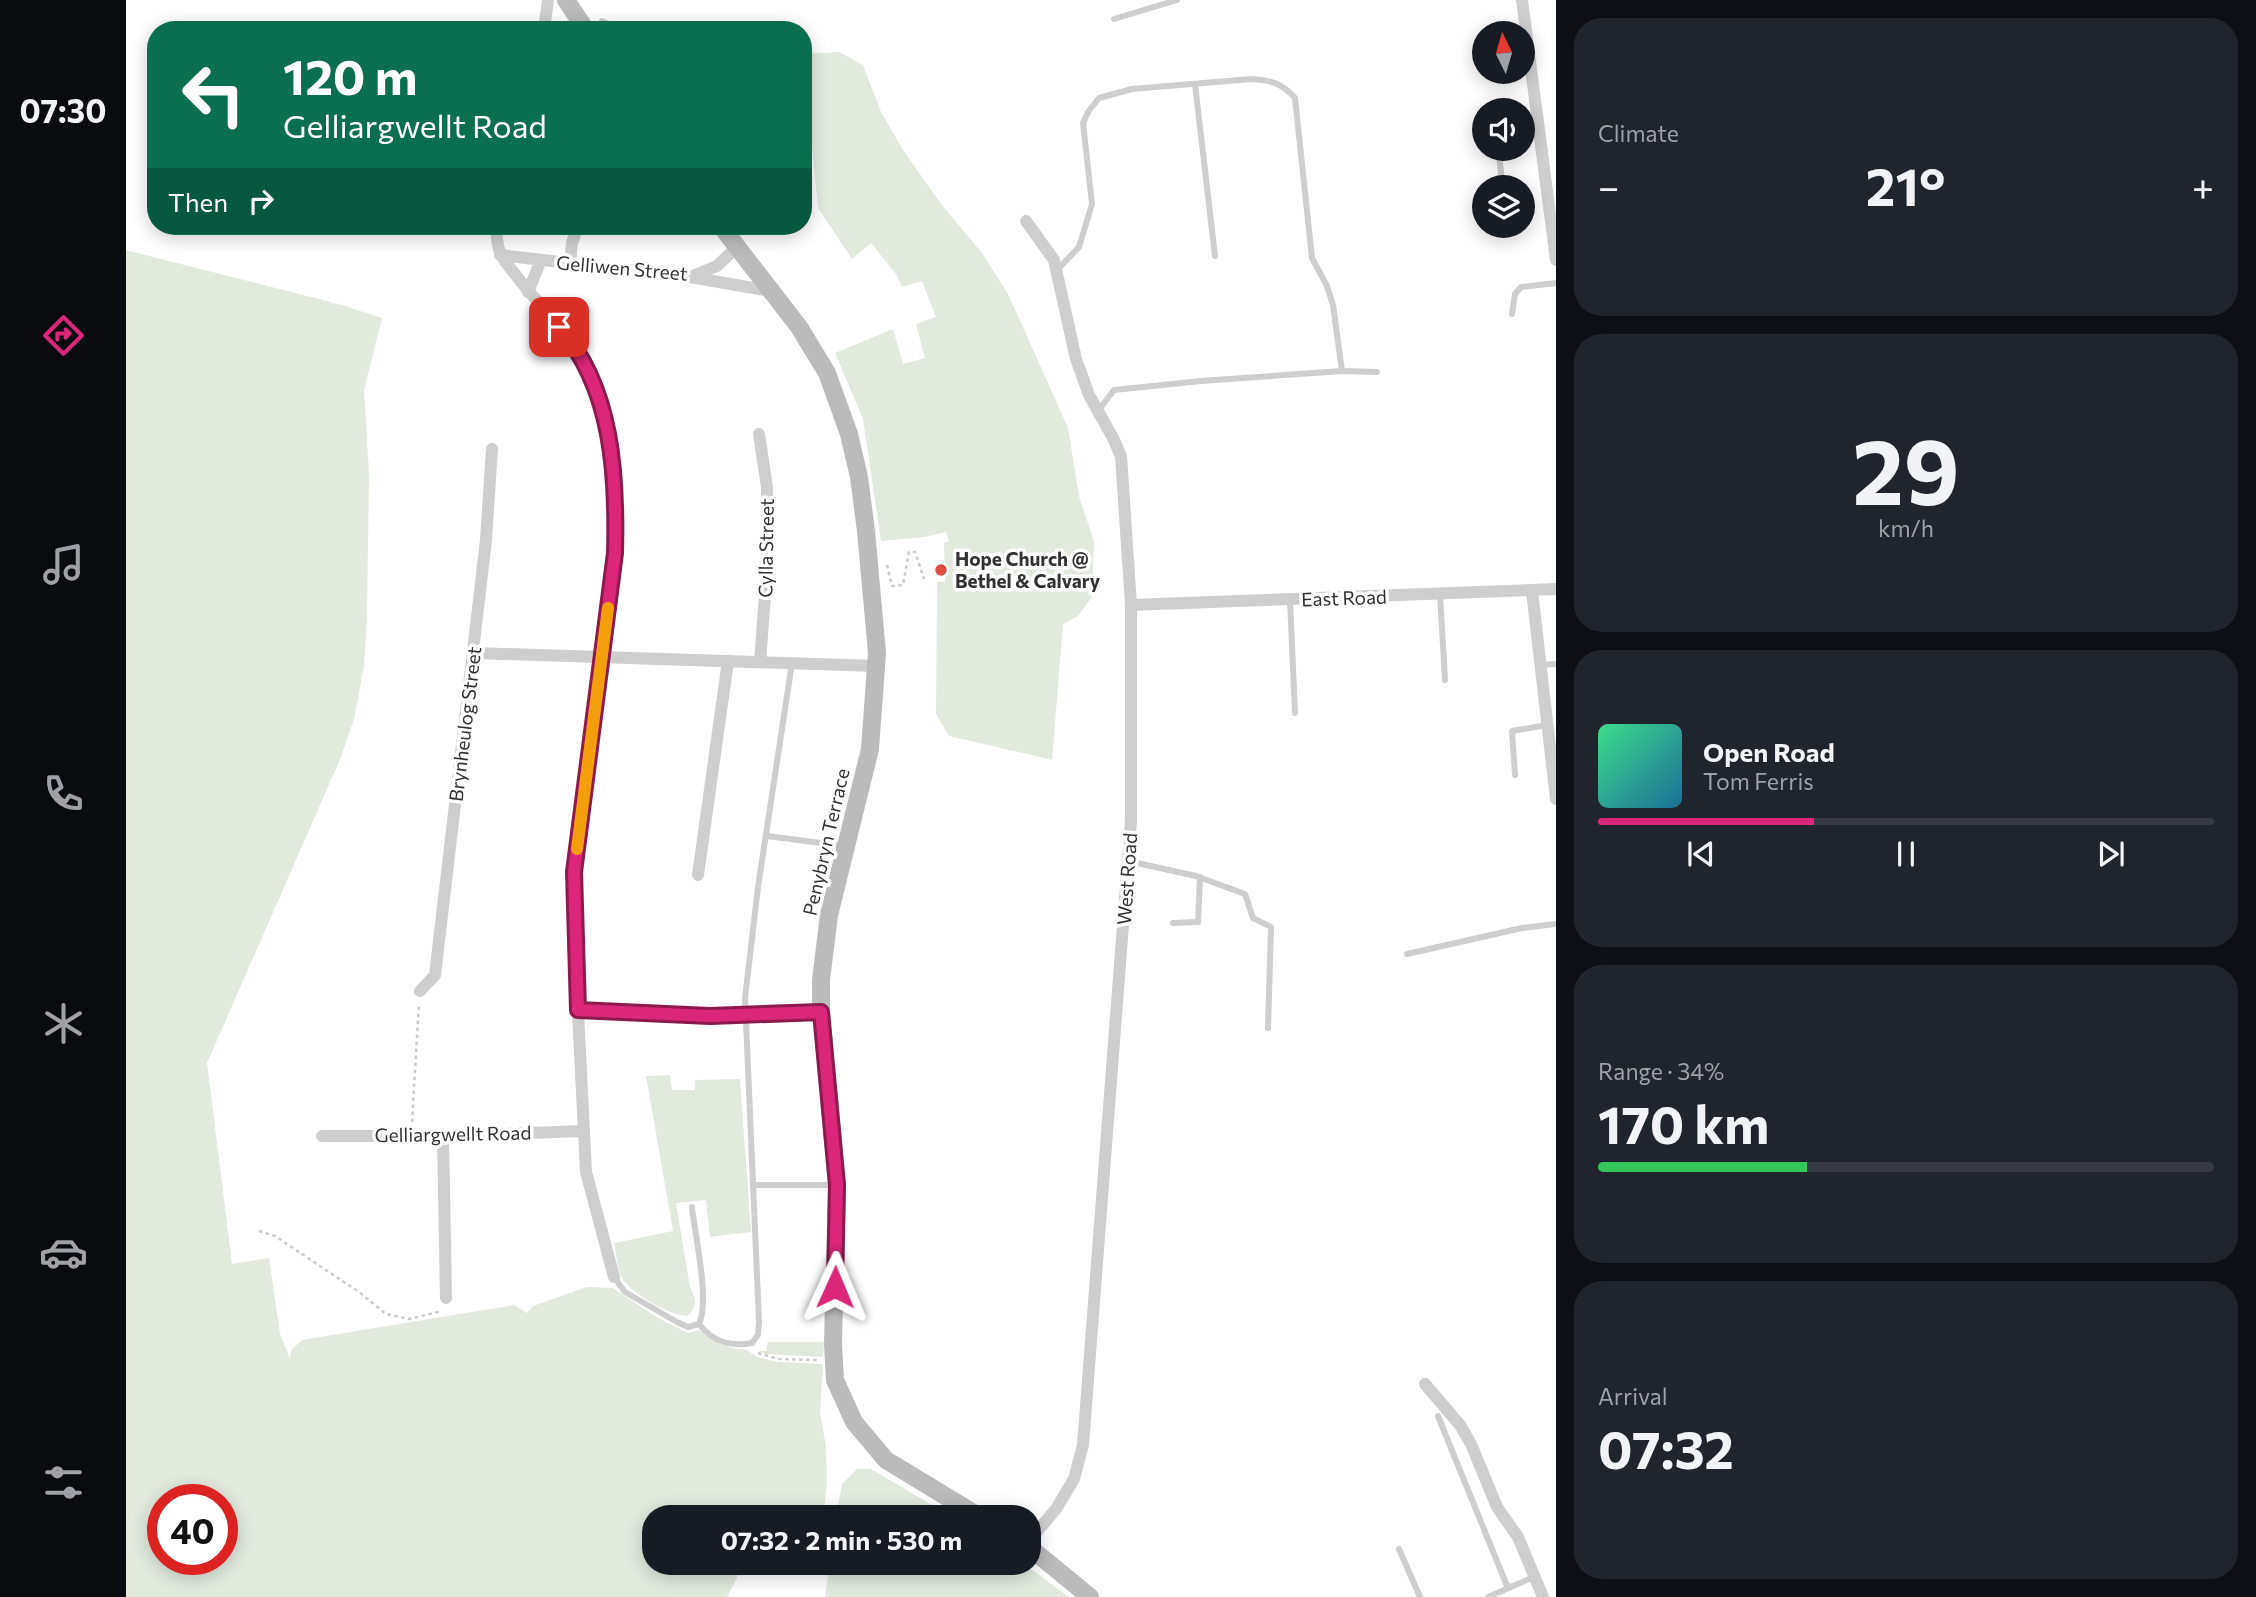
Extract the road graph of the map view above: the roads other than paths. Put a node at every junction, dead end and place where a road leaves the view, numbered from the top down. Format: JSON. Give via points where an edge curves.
{"nodes":[{"id":1,"x":548,"y":0,"type":"edge"},
{"id":2,"x":566,"y":0,"type":"edge"},
{"id":3,"x":1177,"y":0,"type":"edge"},
{"id":4,"x":1522,"y":0,"type":"edge"},
{"id":5,"x":1114,"y":19,"type":"dead end"},
{"id":6,"x":545,"y":21,"type":"edge"},
{"id":7,"x":580,"y":21,"type":"edge"},
{"id":8,"x":1195,"y":84,"type":"junction"},
{"id":9,"x":1541,"y":131,"type":"junction"},
{"id":10,"x":1535,"y":132,"type":"edge"},
{"id":11,"x":1026,"y":221,"type":"dead end"},
{"id":12,"x":496,"y":235,"type":"edge"},
{"id":13,"x":575,"y":235,"type":"edge"},
{"id":14,"x":727,"y":235,"type":"edge"},
{"id":15,"x":736,"y":248,"type":"junction"},
{"id":16,"x":500,"y":255,"type":"junction"},
{"id":17,"x":1215,"y":256,"type":"dead end"},
{"id":18,"x":541,"y":260,"type":"junction"},
{"id":19,"x":1556,"y":260,"type":"edge"},
{"id":20,"x":570,"y":264,"type":"junction"},
{"id":21,"x":1056,"y":271,"type":"junction"},
{"id":22,"x":690,"y":277,"type":"junction"},
{"id":23,"x":1556,"y":283,"type":"edge"},
{"id":24,"x":771,"y":291,"type":"junction"},
{"id":25,"x":528,"y":292,"type":"junction"},
{"id":26,"x":1512,"y":314,"type":"dead end"},
{"id":27,"x":1342,"y":371,"type":"junction"},
{"id":28,"x":1377,"y":372,"type":"dead end"},
{"id":29,"x":1098,"y":411,"type":"junction"},
{"id":30,"x":759,"y":434,"type":"dead end"},
{"id":31,"x":492,"y":449,"type":"dead end"},
{"id":32,"x":1556,"y":589,"type":"edge"},
{"id":33,"x":1532,"y":591,"type":"junction"},
{"id":34,"x":1440,"y":594,"type":"junction"},
{"id":35,"x":1290,"y":600,"type":"junction"},
{"id":36,"x":1131,"y":606,"type":"junction"},
{"id":37,"x":474,"y":653,"type":"junction"},
{"id":38,"x":601,"y":657,"type":"junction"},
{"id":39,"x":728,"y":661,"type":"junction"},
{"id":40,"x":760,"y":662,"type":"junction"},
{"id":41,"x":792,"y":663,"type":"junction"},
{"id":42,"x":1556,"y":664,"type":"edge"},
{"id":43,"x":1541,"y":665,"type":"junction"},
{"id":44,"x":876,"y":666,"type":"junction"},
{"id":45,"x":1445,"y":680,"type":"dead end"},
{"id":46,"x":1295,"y":713,"type":"dead end"},
{"id":47,"x":1548,"y":725,"type":"junction"},
{"id":48,"x":1554,"y":772,"type":"edge"},
{"id":49,"x":1516,"y":775,"type":"dead end"},
{"id":50,"x":1556,"y":799,"type":"edge"},
{"id":51,"x":766,"y":836,"type":"junction"},
{"id":52,"x":845,"y":846,"type":"junction"},
{"id":53,"x":1128,"y":862,"type":"junction"},
{"id":54,"x":698,"y":875,"type":"dead end"},
{"id":55,"x":1200,"y":877,"type":"junction"},
{"id":56,"x":1173,"y":923,"type":"dead end"},
{"id":57,"x":1556,"y":924,"type":"edge"},
{"id":58,"x":1407,"y":954,"type":"dead end"},
{"id":59,"x":419,"y":991,"type":"road end"},
{"id":60,"x":578,"y":1010,"type":"junction"},
{"id":61,"x":821,"y":1012,"type":"junction"},
{"id":62,"x":745,"y":1015,"type":"junction"},
{"id":63,"x":1268,"y":1028,"type":"dead end"},
{"id":64,"x":584,"y":1131,"type":"junction"},
{"id":65,"x":322,"y":1136,"type":"dead end"},
{"id":66,"x":443,"y":1136,"type":"junction"},
{"id":67,"x":754,"y":1185,"type":"junction"},
{"id":68,"x":837,"y":1185,"type":"junction"},
{"id":69,"x":692,"y":1207,"type":"dead end"},
{"id":70,"x":614,"y":1277,"type":"joint"},
{"id":71,"x":446,"y":1298,"type":"road end"},
{"id":72,"x":699,"y":1324,"type":"junction"},
{"id":73,"x":1425,"y":1384,"type":"dead end"},
{"id":74,"x":1438,"y":1416,"type":"dead end"},
{"id":75,"x":960,"y":1505,"type":"edge"},
{"id":76,"x":1041,"y":1527,"type":"edge"},
{"id":77,"x":1399,"y":1549,"type":"dead end"},
{"id":78,"x":1041,"y":1557,"type":"edge"},
{"id":79,"x":1534,"y":1577,"type":"junction"},
{"id":80,"x":1511,"y":1587,"type":"junction"},
{"id":81,"x":1090,"y":1597,"type":"edge"},
{"id":82,"x":1420,"y":1597,"type":"edge"},
{"id":83,"x":1488,"y":1597,"type":"edge"},
{"id":84,"x":1543,"y":1597,"type":"edge"}],
"edges":[{"from":1,"to":6,"type":"street"},
{"from":2,"to":7,"type":"street"},
{"from":3,"to":5,"type":"lane"},
{"from":4,"to":9,"type":"street"},
{"from":8,"to":17,"type":"lane"},
{"from":8,"to":21,"type":"lane","via":[[1132,89],[1099,98],[1088,112],[1083,124],[1092,205],[1079,247]]},
{"from":8,"to":27,"type":"lane","via":[[1266,80],[1284,85],[1295,98],[1312,258],[1333,305]]},
{"from":9,"to":10,"type":"lane"},
{"from":9,"to":19,"type":"street"},
{"from":11,"to":21,"type":"street","name":"West Road","via":[[1054,260]]},
{"from":12,"to":16,"type":"street"},
{"from":13,"to":20,"type":"street"},
{"from":14,"to":15,"type":"street","name":"Penybryn Terrace"},
{"from":15,"to":22,"type":"street","name":"Gelliwen Street","via":[[717,266]]},
{"from":15,"to":24,"type":"street","name":"Penybryn Terrace"},
{"from":16,"to":18,"type":"street","name":"Gelliwen Street"},
{"from":16,"to":25,"type":"street"},
{"from":18,"to":20,"type":"street","name":"Gelliwen Street"},
{"from":18,"to":25,"type":"street"},
{"from":20,"to":22,"type":"street","name":"Gelliwen Street"},
{"from":21,"to":29,"type":"street","name":"West Road","via":[[1076,359]]},
{"from":22,"to":24,"type":"street"},
{"from":23,"to":26,"type":"lane","via":[[1521,287]]},
{"from":24,"to":44,"type":"street","name":"Penybryn Terrace","via":[[827,373],[849,434],[866,531]]},
{"from":25,"to":38,"type":"street","via":[[575,345],[595,385],[613,462],[615,553]]},
{"from":27,"to":28,"type":"lane"},
{"from":27,"to":29,"type":"lane","via":[[1114,390]]},
{"from":29,"to":36,"type":"street","name":"West Road","via":[[1121,456]]},
{"from":30,"to":40,"type":"street","name":"Cylla Street","via":[[767,486]]},
{"from":31,"to":37,"type":"street","name":"Brynheulog Street"},
{"from":32,"to":33,"type":"street","name":"East Road"},
{"from":33,"to":34,"type":"street","name":"East Road"},
{"from":33,"to":43,"type":"street"},
{"from":34,"to":35,"type":"street","name":"East Road"},
{"from":34,"to":45,"type":"lane"},
{"from":35,"to":36,"type":"street","name":"East Road"},
{"from":35,"to":46,"type":"lane"},
{"from":36,"to":53,"type":"street","name":"West Road"},
{"from":37,"to":38,"type":"street"},
{"from":37,"to":59,"type":"street","name":"Brynheulog Street","via":[[435,975]]},
{"from":38,"to":39,"type":"street"},
{"from":38,"to":60,"type":"street","via":[[574,872]]},
{"from":39,"to":40,"type":"street"},
{"from":39,"to":54,"type":"street"},
{"from":40,"to":41,"type":"street"},
{"from":41,"to":44,"type":"street"},
{"from":41,"to":51,"type":"lane"},
{"from":42,"to":43,"type":"lane"},
{"from":43,"to":47,"type":"street"},
{"from":44,"to":52,"type":"street","name":"Penybryn Terrace","via":[[870,750]]},
{"from":47,"to":48,"type":"street"},
{"from":47,"to":49,"type":"lane","via":[[1512,731]]},
{"from":48,"to":50,"type":"street"},
{"from":51,"to":52,"type":"lane"},
{"from":51,"to":62,"type":"lane"},
{"from":52,"to":61,"type":"street","name":"Penybryn Terrace","via":[[829,915]]},
{"from":53,"to":55,"type":"lane"},
{"from":53,"to":76,"type":"street","name":"West Road","via":[[1083,1446],[1074,1479]]},
{"from":55,"to":56,"type":"lane","via":[[1198,922]]},
{"from":55,"to":63,"type":"lane","via":[[1245,894],[1253,918],[1271,927]]},
{"from":57,"to":58,"type":"lane"},
{"from":60,"to":62,"type":"street"},
{"from":60,"to":64,"type":"street"},
{"from":61,"to":62,"type":"street"},
{"from":61,"to":68,"type":"street","name":"Penybryn Terrace"},
{"from":62,"to":67,"type":"lane"},
{"from":64,"to":66,"type":"street","name":"Gelliargwellt Road"},
{"from":64,"to":70,"type":"street","via":[[586,1172]]},
{"from":65,"to":66,"type":"street","name":"Gelliargwellt Road"},
{"from":66,"to":71,"type":"street"},
{"from":67,"to":68,"type":"lane"},
{"from":67,"to":72,"type":"lane","via":[[758,1335],[752,1343],[735,1346],[708,1335]]},
{"from":68,"to":75,"type":"street","name":"Penybryn Terrace","via":[[835,1380],[855,1422],[886,1460]]},
{"from":69,"to":72,"type":"lane","via":[[703,1291],[704,1313]]},
{"from":70,"to":72,"type":"lane","via":[[625,1292],[677,1322],[688,1327]]},
{"from":73,"to":79,"type":"street","via":[[1461,1425]]},
{"from":74,"to":80,"type":"lane"},
{"from":77,"to":82,"type":"lane"},
{"from":78,"to":81,"type":"street"},
{"from":79,"to":80,"type":"lane"},
{"from":79,"to":84,"type":"street"},
{"from":80,"to":83,"type":"lane"}]}
